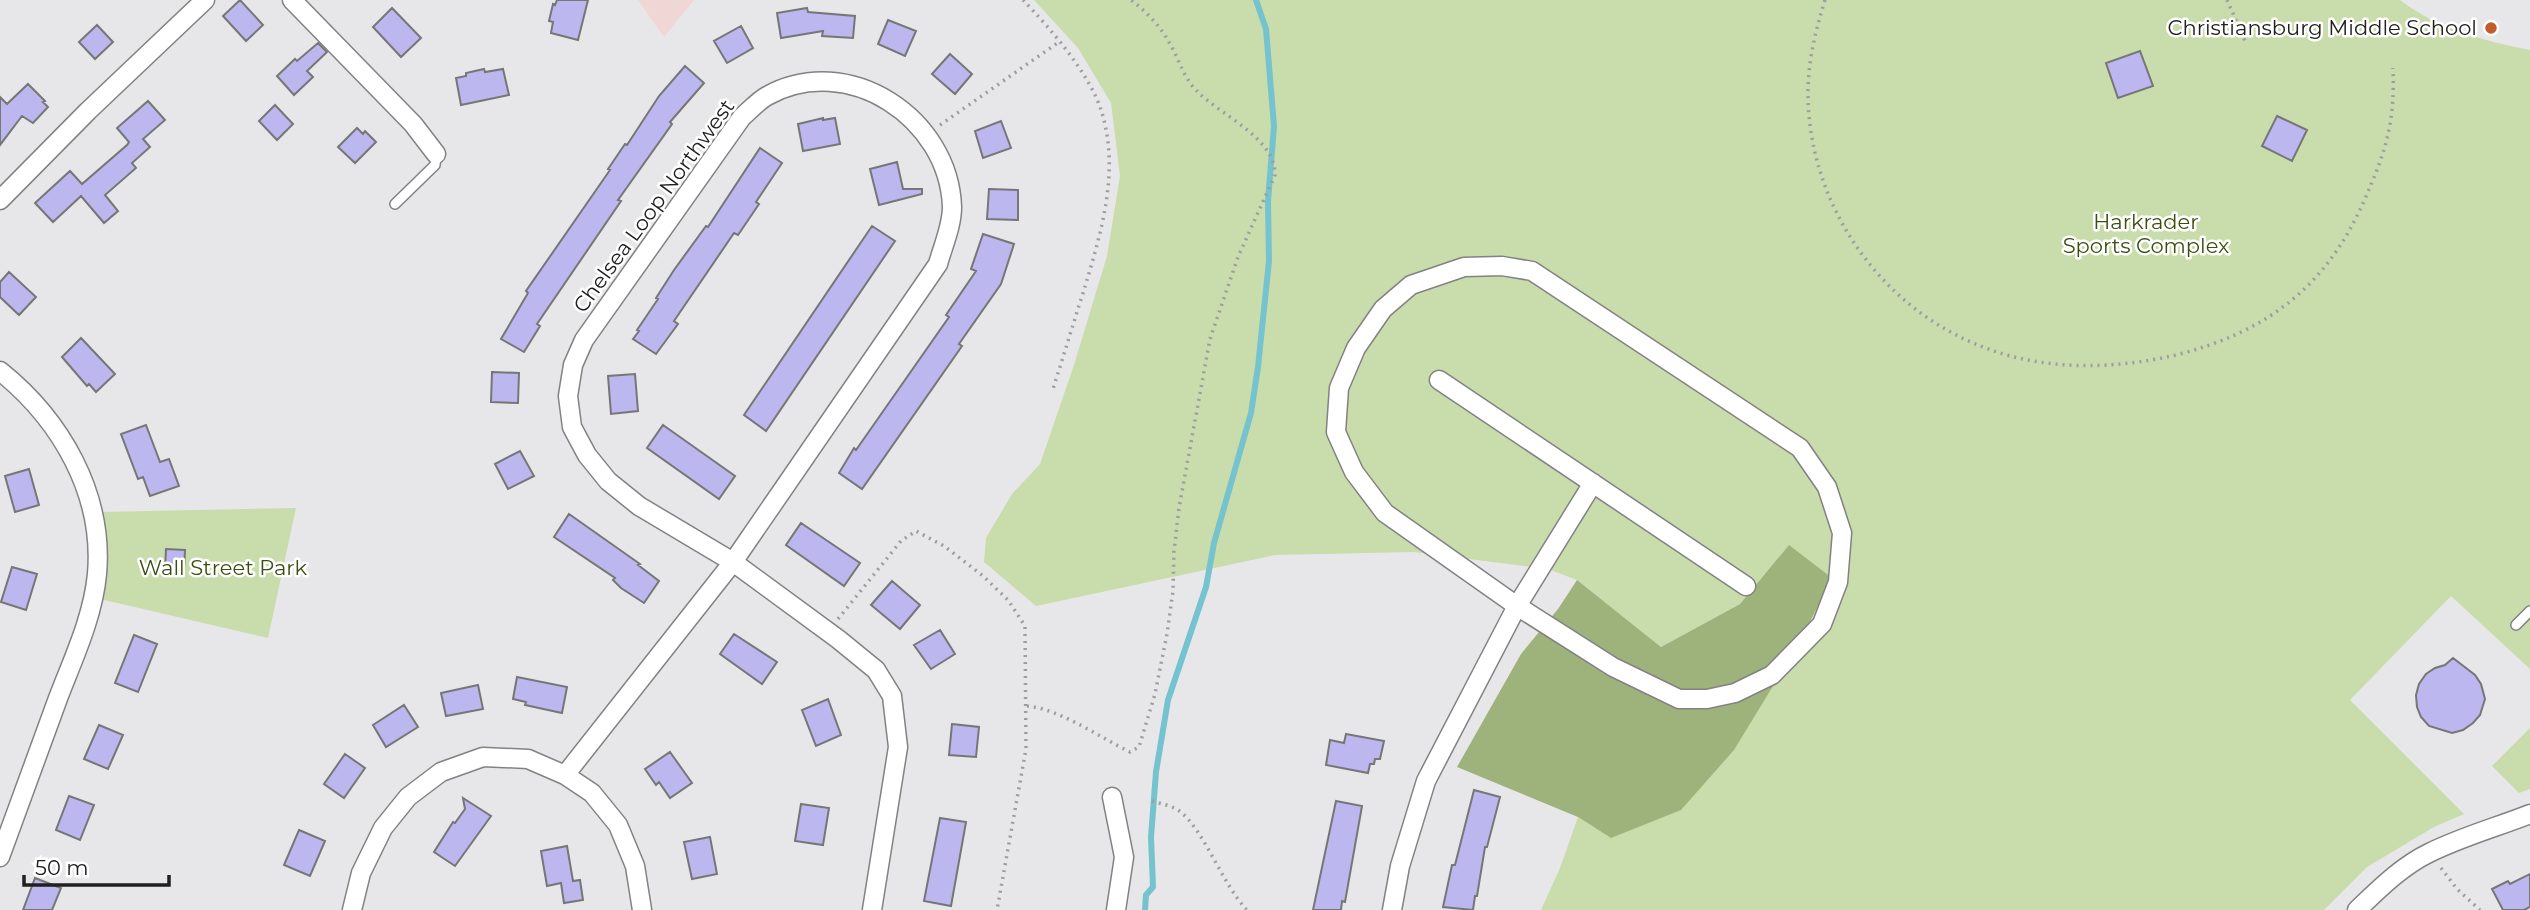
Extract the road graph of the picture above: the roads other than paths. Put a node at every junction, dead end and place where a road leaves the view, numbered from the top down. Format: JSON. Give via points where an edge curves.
{"nodes":[{"id":1,"x":205,"y":0,"type":"edge"},
{"id":2,"x":292,"y":0,"type":"edge"},
{"id":3,"x":436,"y":154,"type":"joint"},
{"id":4,"x":0,"y":200,"type":"edge"},
{"id":5,"x":395,"y":204,"type":"dead end"},
{"id":6,"x":0,"y":371,"type":"edge"},
{"id":7,"x":1438,"y":380,"type":"dead end"},
{"id":8,"x":1593,"y":483,"type":"junction"},
{"id":9,"x":733,"y":562,"type":"junction"},
{"id":10,"x":1746,"y":586,"type":"dead end"},
{"id":11,"x":1517,"y":606,"type":"junction"},
{"id":12,"x":2530,"y":611,"type":"edge"},
{"id":13,"x":2516,"y":625,"type":"dead end"},
{"id":14,"x":565,"y":775,"type":"junction"},
{"id":15,"x":1112,"y":797,"type":"dead end"},
{"id":16,"x":2530,"y":814,"type":"edge"},
{"id":17,"x":0,"y":857,"type":"edge"},
{"id":18,"x":352,"y":910,"type":"edge"},
{"id":19,"x":642,"y":910,"type":"edge"},
{"id":20,"x":872,"y":910,"type":"edge"},
{"id":21,"x":1115,"y":910,"type":"edge"},
{"id":22,"x":1392,"y":910,"type":"edge"},
{"id":23,"x":2357,"y":910,"type":"edge"}],
"edges":[{"from":1,"to":4,"type":"street"},
{"from":2,"to":3,"type":"street","via":[[413,124]]},
{"from":3,"to":5,"type":"lane","via":[[435,166]]},
{"from":6,"to":17,"type":"street","via":[[49,418],[72,457],[90,500],[97,535],[97,576],[87,619]]},
{"from":7,"to":8,"type":"street"},
{"from":8,"to":10,"type":"street"},
{"from":8,"to":11,"type":"street"},
{"from":9,"to":9,"type":"street","name":"Chelsea Loop Northwest","via":[[938,264],[952,209],[940,159],[911,116],[865,88],[841,82],[792,86],[766,97],[742,117],[584,340],[573,365],[568,396],[572,427],[608,481],[639,506]]},
{"from":9,"to":14,"type":"street"},
{"from":9,"to":20,"type":"street","via":[[876,670],[892,696],[898,747]]},
{"from":11,"to":11,"type":"street","via":[[1385,513],[1354,472],[1336,432],[1339,388],[1356,348],[1383,309],[1411,285],[1464,267],[1532,271],[1800,448],[1827,487],[1842,533],[1838,582],[1822,624],[1772,675],[1735,693],[1678,699],[1613,667]]},
{"from":11,"to":22,"type":"street","via":[[1426,780]]},
{"from":12,"to":13,"type":"lane"},
{"from":14,"to":18,"type":"street","via":[[528,759],[484,757],[441,772],[408,797],[383,828],[361,873]]},
{"from":14,"to":19,"type":"street","via":[[592,793],[618,825],[635,866]]},
{"from":15,"to":21,"type":"street","via":[[1124,857]]},
{"from":16,"to":23,"type":"street","via":[[2430,852],[2393,876]]}]}
